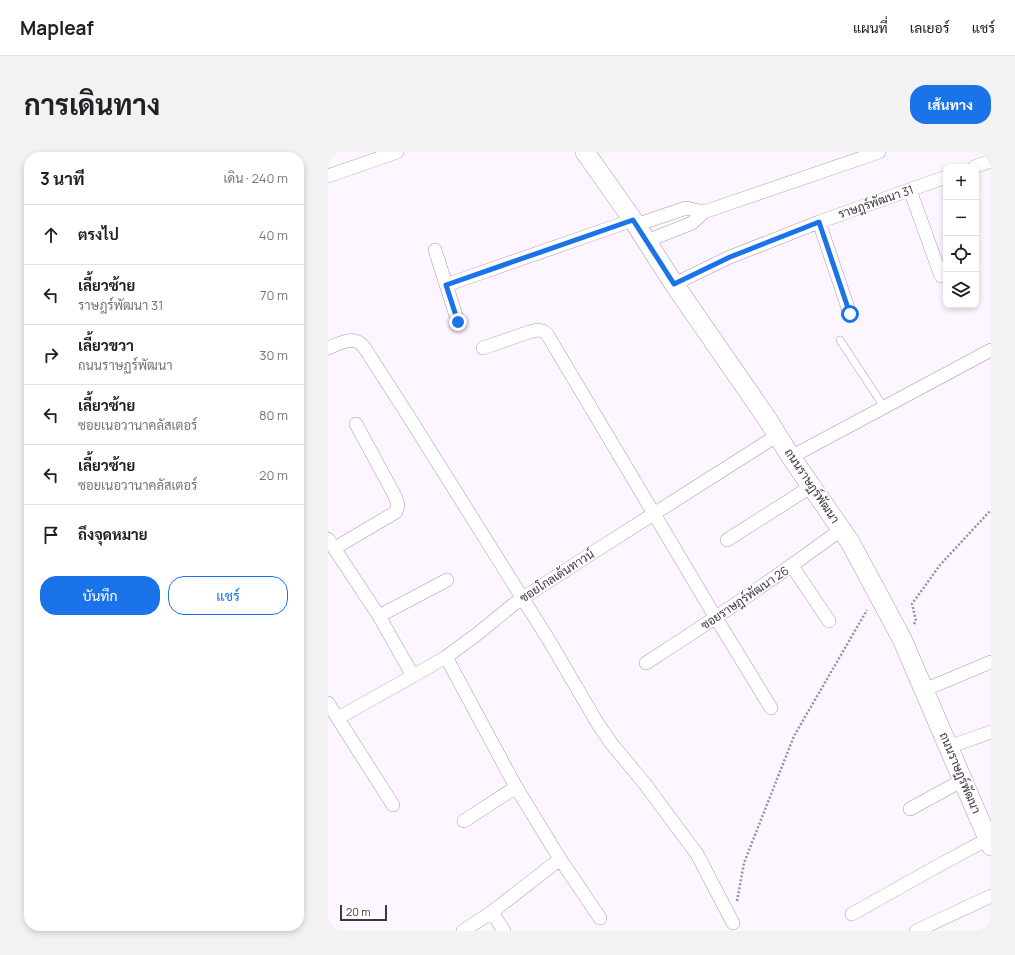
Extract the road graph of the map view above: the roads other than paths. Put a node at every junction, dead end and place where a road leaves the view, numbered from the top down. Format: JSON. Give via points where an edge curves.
{"nodes":[{"id":1,"x":398,"y":152,"type":"edge"},
{"id":2,"x":585,"y":152,"type":"edge"},
{"id":3,"x":879,"y":152,"type":"edge"},
{"id":4,"x":991,"y":161,"type":"edge"},
{"id":5,"x":979,"y":165,"type":"edge"},
{"id":6,"x":328,"y":176,"type":"edge"},
{"id":7,"x":943,"y":178,"type":"edge"},
{"id":8,"x":910,"y":190,"type":"junction"},
{"id":9,"x":704,"y":212,"type":"junction"},
{"id":10,"x":634,"y":222,"type":"junction"},
{"id":11,"x":819,"y":222,"type":"junction"},
{"id":12,"x":647,"y":241,"type":"junction"},
{"id":13,"x":434,"y":250,"type":"dead end"},
{"id":14,"x":941,"y":276,"type":"dead end"},
{"id":15,"x":674,"y":284,"type":"junction"},
{"id":16,"x":446,"y":285,"type":"junction"},
{"id":17,"x":850,"y":314,"type":"dead end"},
{"id":18,"x":458,"y":322,"type":"dead end"},
{"id":19,"x":840,"y":340,"type":"dead end"},
{"id":20,"x":328,"y":348,"type":"edge"},
{"id":21,"x":483,"y":348,"type":"dead end"},
{"id":22,"x":991,"y":350,"type":"edge"},
{"id":23,"x":884,"y":407,"type":"junction"},
{"id":24,"x":356,"y":424,"type":"dead end"},
{"id":25,"x":778,"y":435,"type":"junction"},
{"id":26,"x":791,"y":457,"type":"junction"},
{"id":27,"x":812,"y":486,"type":"junction"},
{"id":28,"x":654,"y":514,"type":"junction"},
{"id":29,"x":842,"y":529,"type":"junction"},
{"id":30,"x":727,"y":540,"type":"dead end"},
{"id":31,"x":331,"y":544,"type":"edge"},
{"id":32,"x":792,"y":566,"type":"junction"},
{"id":33,"x":447,"y":580,"type":"dead end"},
{"id":34,"x":523,"y":598,"type":"junction"},
{"id":35,"x":379,"y":616,"type":"junction"},
{"id":36,"x":716,"y":618,"type":"junction"},
{"id":37,"x":829,"y":621,"type":"dead end"},
{"id":38,"x":446,"y":657,"type":"junction"},
{"id":39,"x":991,"y":662,"type":"edge"},
{"id":40,"x":646,"y":663,"type":"dead end"},
{"id":41,"x":413,"y":676,"type":"junction"},
{"id":42,"x":924,"y":690,"type":"junction"},
{"id":43,"x":328,"y":703,"type":"edge"},
{"id":44,"x":771,"y":708,"type":"dead end"},
{"id":45,"x":338,"y":718,"type":"junction"},
{"id":46,"x":991,"y":732,"type":"edge"},
{"id":47,"x":948,"y":747,"type":"junction"},
{"id":48,"x":963,"y":780,"type":"junction"},
{"id":49,"x":516,"y":787,"type":"junction"},
{"id":50,"x":393,"y":805,"type":"dead end"},
{"id":51,"x":910,"y":809,"type":"dead end"},
{"id":52,"x":464,"y":821,"type":"dead end"},
{"id":53,"x":990,"y":842,"type":"edge"},
{"id":54,"x":560,"y":859,"type":"junction"},
{"id":55,"x":991,"y":896,"type":"edge"},
{"id":56,"x":492,"y":912,"type":"junction"},
{"id":57,"x":852,"y":914,"type":"dead end"},
{"id":58,"x":600,"y":918,"type":"dead end"},
{"id":59,"x":733,"y":923,"type":"road end"},
{"id":60,"x":463,"y":931,"type":"edge"},
{"id":61,"x":504,"y":931,"type":"edge"},
{"id":62,"x":916,"y":931,"type":"edge"}],
"edges":[{"from":1,"to":6,"type":"street"},
{"from":2,"to":10,"type":"street","name":"ถนนราษฏร์พัฒนา"},
{"from":3,"to":9,"type":"street"},
{"from":4,"to":5,"type":"street"},
{"from":7,"to":8,"type":"street","name":"ราษฎร์พัฒนา 31"},
{"from":8,"to":11,"type":"street","name":"ราษฎร์พัฒนา 31"},
{"from":8,"to":14,"type":"street"},
{"from":9,"to":10,"type":"street","via":[[686,208]]},
{"from":9,"to":12,"type":"street","via":[[692,223]]},
{"from":10,"to":12,"type":"street","name":"ถนนราษฏร์พัฒนา"},
{"from":10,"to":16,"type":"street"},
{"from":11,"to":15,"type":"street","name":"ราษฎร์พัฒนา 31","via":[[730,257]]},
{"from":11,"to":17,"type":"street"},
{"from":12,"to":15,"type":"street","name":"ถนนราษฏร์พัฒนา"},
{"from":13,"to":16,"type":"street"},
{"from":15,"to":25,"type":"street","name":"ถนนราษฏร์พัฒนา"},
{"from":16,"to":18,"type":"street"},
{"from":19,"to":23,"type":"lane"},
{"from":20,"to":34,"type":"street","via":[[351,340],[359,342],[364,347]]},
{"from":21,"to":28,"type":"street","via":[[538,330],[547,334]]},
{"from":22,"to":23,"type":"street"},
{"from":23,"to":26,"type":"street"},
{"from":24,"to":31,"type":"street","via":[[398,504],[396,512]]},
{"from":25,"to":26,"type":"street","name":"ถนนราษฏร์พัฒนา"},
{"from":25,"to":28,"type":"street","name":"ซอยโกลเด้นทาวน์"},
{"from":26,"to":27,"type":"street","name":"ถนนราษฏร์พัฒนา"},
{"from":27,"to":29,"type":"street","name":"ถนนราษฏร์พัฒนา"},
{"from":27,"to":30,"type":"street"},
{"from":28,"to":34,"type":"street","name":"ซอยโกลเด้นทาวน์"},
{"from":28,"to":36,"type":"street"},
{"from":29,"to":32,"type":"street","name":"ซอยราษฎร์พัฒนา 26"},
{"from":29,"to":42,"type":"street","name":"ถนนราษฏร์พัฒนา","via":[[902,639]]},
{"from":31,"to":35,"type":"street"},
{"from":32,"to":36,"type":"street","name":"ซอยราษฎร์พัฒนา 26"},
{"from":32,"to":37,"type":"street"},
{"from":33,"to":35,"type":"street"},
{"from":34,"to":38,"type":"street","name":"ซอยโกลเด้นทาวน์"},
{"from":34,"to":59,"type":"street","via":[[598,724],[697,854]]},
{"from":35,"to":41,"type":"street"},
{"from":36,"to":40,"type":"street","name":"ซอยราษฎร์พัฒนา 26"},
{"from":36,"to":44,"type":"street"},
{"from":38,"to":41,"type":"street","name":"ซอยโกลเด้นทาวน์"},
{"from":38,"to":49,"type":"street"},
{"from":39,"to":42,"type":"street"},
{"from":41,"to":45,"type":"street","name":"ซอยโกลเด้นทาวน์"},
{"from":42,"to":47,"type":"street","name":"ถนนราษฏร์พัฒนา"},
{"from":43,"to":45,"type":"street"},
{"from":45,"to":50,"type":"street"},
{"from":46,"to":47,"type":"street"},
{"from":47,"to":48,"type":"street","name":"ถนนราษฏร์พัฒนา"},
{"from":48,"to":51,"type":"street"},
{"from":48,"to":53,"type":"street","name":"ถนนราษฏร์พัฒนา"},
{"from":49,"to":52,"type":"street"},
{"from":49,"to":54,"type":"street"},
{"from":53,"to":57,"type":"street","via":[[934,868]]},
{"from":54,"to":56,"type":"street"},
{"from":54,"to":58,"type":"street"},
{"from":55,"to":62,"type":"street"},
{"from":56,"to":60,"type":"street"},
{"from":56,"to":61,"type":"street"}]}
